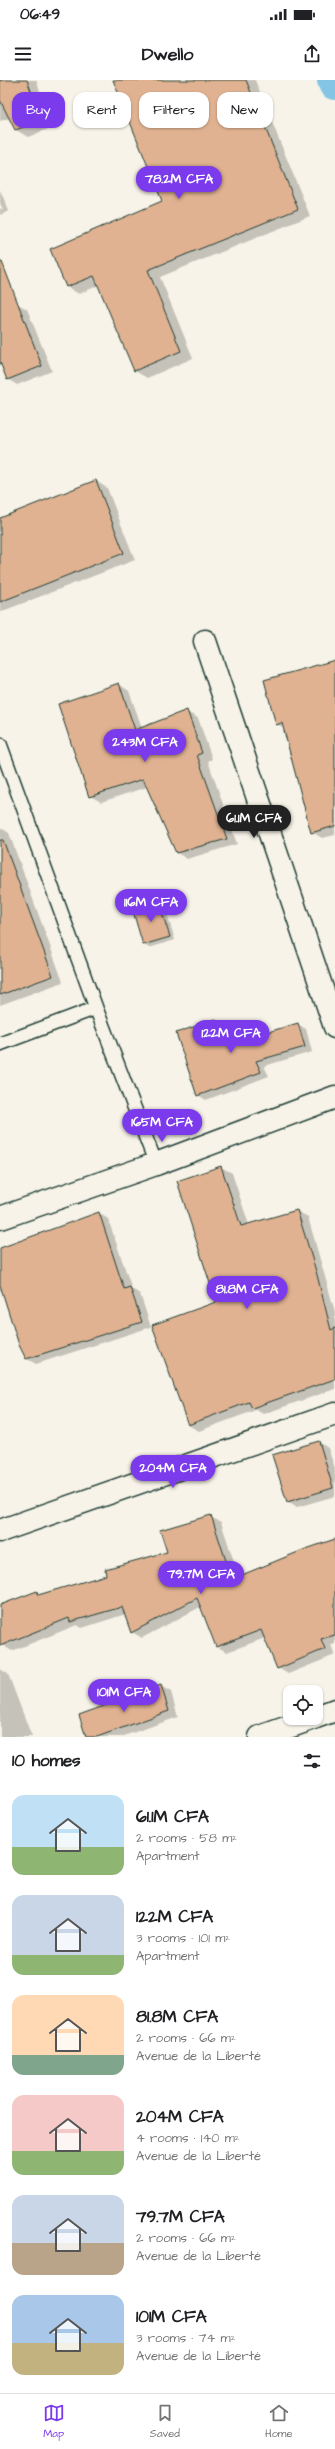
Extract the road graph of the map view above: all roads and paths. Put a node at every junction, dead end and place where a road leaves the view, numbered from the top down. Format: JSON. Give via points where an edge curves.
{"nodes":[{"id":1,"x":205,"y":641,"type":"dead end"},
{"id":2,"x":0,"y":744,"type":"edge"},
{"id":3,"x":96,"y":1008,"type":"junction"},
{"id":4,"x":335,"y":1027,"type":"edge"},
{"id":5,"x":0,"y":1044,"type":"edge"},
{"id":6,"x":335,"y":1097,"type":"edge"},
{"id":7,"x":156,"y":1164,"type":"junction"},
{"id":8,"x":0,"y":1218,"type":"edge"},
{"id":9,"x":335,"y":1414,"type":"edge"},
{"id":10,"x":0,"y":1532,"type":"edge"},
{"id":11,"x":335,"y":1710,"type":"edge"},
{"id":12,"x":323,"y":1715,"type":"edge"},
{"id":13,"x":295,"y":1725,"type":"edge"},
{"id":14,"x":260,"y":1737,"type":"edge"}],
"edges":[{"from":1,"to":4,"type":"street"},
{"from":2,"to":3,"type":"lane"},
{"from":3,"to":5,"type":"lane"},
{"from":3,"to":7,"type":"lane"},
{"from":6,"to":7,"type":"street"},
{"from":7,"to":8,"type":"street"},
{"from":9,"to":10,"type":"street"},
{"from":11,"to":12,"type":"street"},
{"from":13,"to":14,"type":"street"}]}
